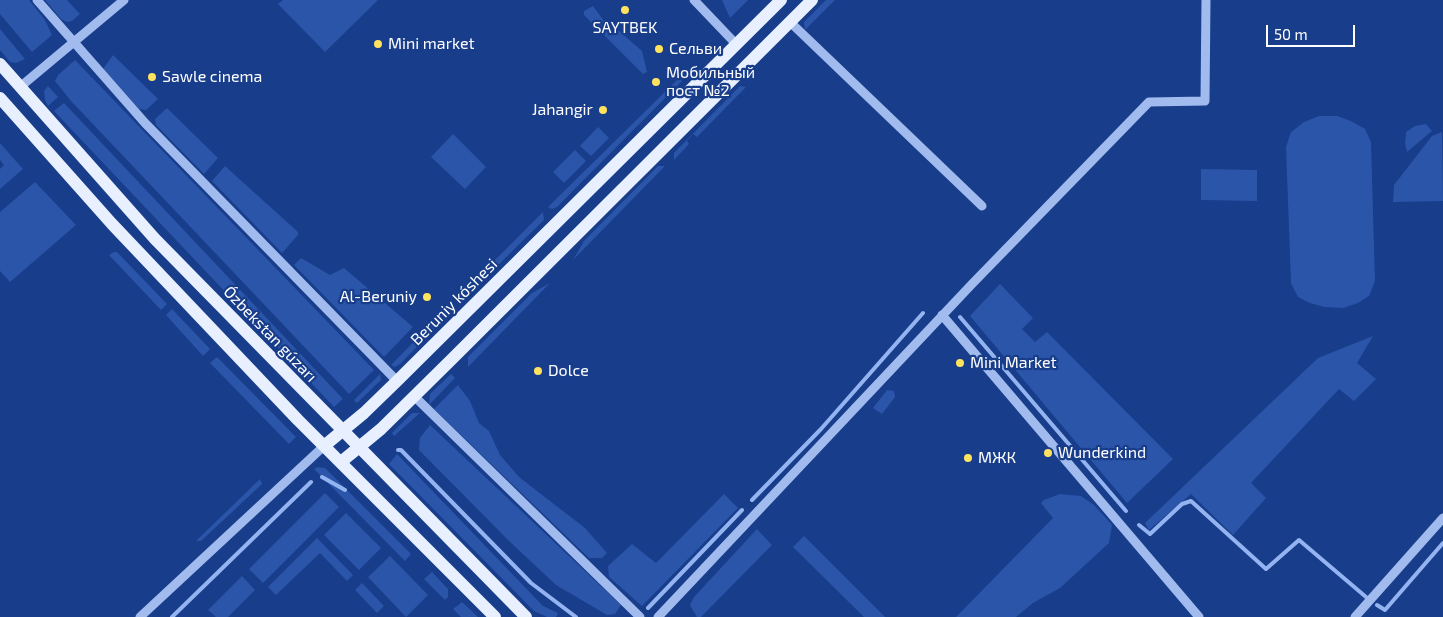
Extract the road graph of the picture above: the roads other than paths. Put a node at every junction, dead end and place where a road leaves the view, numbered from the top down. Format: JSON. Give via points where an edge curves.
{"nodes":[{"id":1,"x":37,"y":0,"type":"edge"},
{"id":2,"x":124,"y":0,"type":"edge"},
{"id":3,"x":694,"y":0,"type":"edge"},
{"id":4,"x":781,"y":0,"type":"edge"},
{"id":5,"x":812,"y":0,"type":"edge"},
{"id":6,"x":1206,"y":0,"type":"edge"},
{"id":7,"x":790,"y":22,"type":"junction"},
{"id":8,"x":72,"y":43,"type":"junction"},
{"id":9,"x":736,"y":44,"type":"junction"},
{"id":10,"x":0,"y":64,"type":"edge"},
{"id":11,"x":20,"y":87,"type":"junction"},
{"id":12,"x":0,"y":98,"type":"edge"},
{"id":13,"x":982,"y":206,"type":"dead end"},
{"id":14,"x":942,"y":315,"type":"junction"},
{"id":15,"x":397,"y":381,"type":"junction"},
{"id":16,"x":414,"y":396,"type":"junction"},
{"id":17,"x":364,"y":413,"type":"junction"},
{"id":18,"x":380,"y":429,"type":"junction"},
{"id":19,"x":342,"y":431,"type":"junction"},
{"id":20,"x":324,"y":446,"type":"junction"},
{"id":21,"x":358,"y":448,"type":"junction"},
{"id":22,"x":341,"y":462,"type":"junction"},
{"id":23,"x":1442,"y":520,"type":"edge"},
{"id":24,"x":140,"y":617,"type":"edge"},
{"id":25,"x":495,"y":617,"type":"edge"},
{"id":26,"x":526,"y":617,"type":"edge"},
{"id":27,"x":640,"y":617,"type":"edge"},
{"id":28,"x":658,"y":617,"type":"edge"},
{"id":29,"x":1199,"y":617,"type":"edge"},
{"id":30,"x":1355,"y":617,"type":"edge"}],
"edges":[{"from":1,"to":8,"type":"street"},
{"from":2,"to":8,"type":"street"},
{"from":3,"to":9,"type":"street"},
{"from":4,"to":9,"type":"main road","name":"Beruniy kóshesi"},
{"from":5,"to":7,"type":"main road"},
{"from":6,"to":14,"type":"street","via":[[1205,101],[1149,102]]},
{"from":7,"to":13,"type":"street"},
{"from":7,"to":16,"type":"main road"},
{"from":8,"to":11,"type":"street"},
{"from":8,"to":15,"type":"street","via":[[145,123]]},
{"from":9,"to":15,"type":"main road","name":"Beruniy kóshesi"},
{"from":10,"to":11,"type":"main road","name":"Ózbekstan gúzarı"},
{"from":11,"to":19,"type":"main road","name":"Ózbekstan gúzarı","via":[[149,232]]},
{"from":12,"to":20,"type":"main road","via":[[112,224]]},
{"from":14,"to":28,"type":"street"},
{"from":14,"to":29,"type":"street"},
{"from":15,"to":17,"type":"main road","name":"Beruniy kóshesi"},
{"from":16,"to":18,"type":"main road"},
{"from":16,"to":27,"type":"street"},
{"from":17,"to":18,"type":"main road","via":[[367,427]]},
{"from":17,"to":19,"type":"main road","name":"Beruniy kóshesi"},
{"from":18,"to":21,"type":"main road"},
{"from":19,"to":20,"type":"main road","name":"Beruniy kóshesi"},
{"from":19,"to":21,"type":"main road","name":"Ózbekstan gúzarı"},
{"from":20,"to":22,"type":"main road"},
{"from":20,"to":24,"type":"street","name":"Beruniy kóshesi"},
{"from":21,"to":22,"type":"main road"},
{"from":21,"to":26,"type":"main road","name":"Ózbekstan gúzarı"},
{"from":22,"to":25,"type":"main road"},
{"from":23,"to":30,"type":"street"}]}
